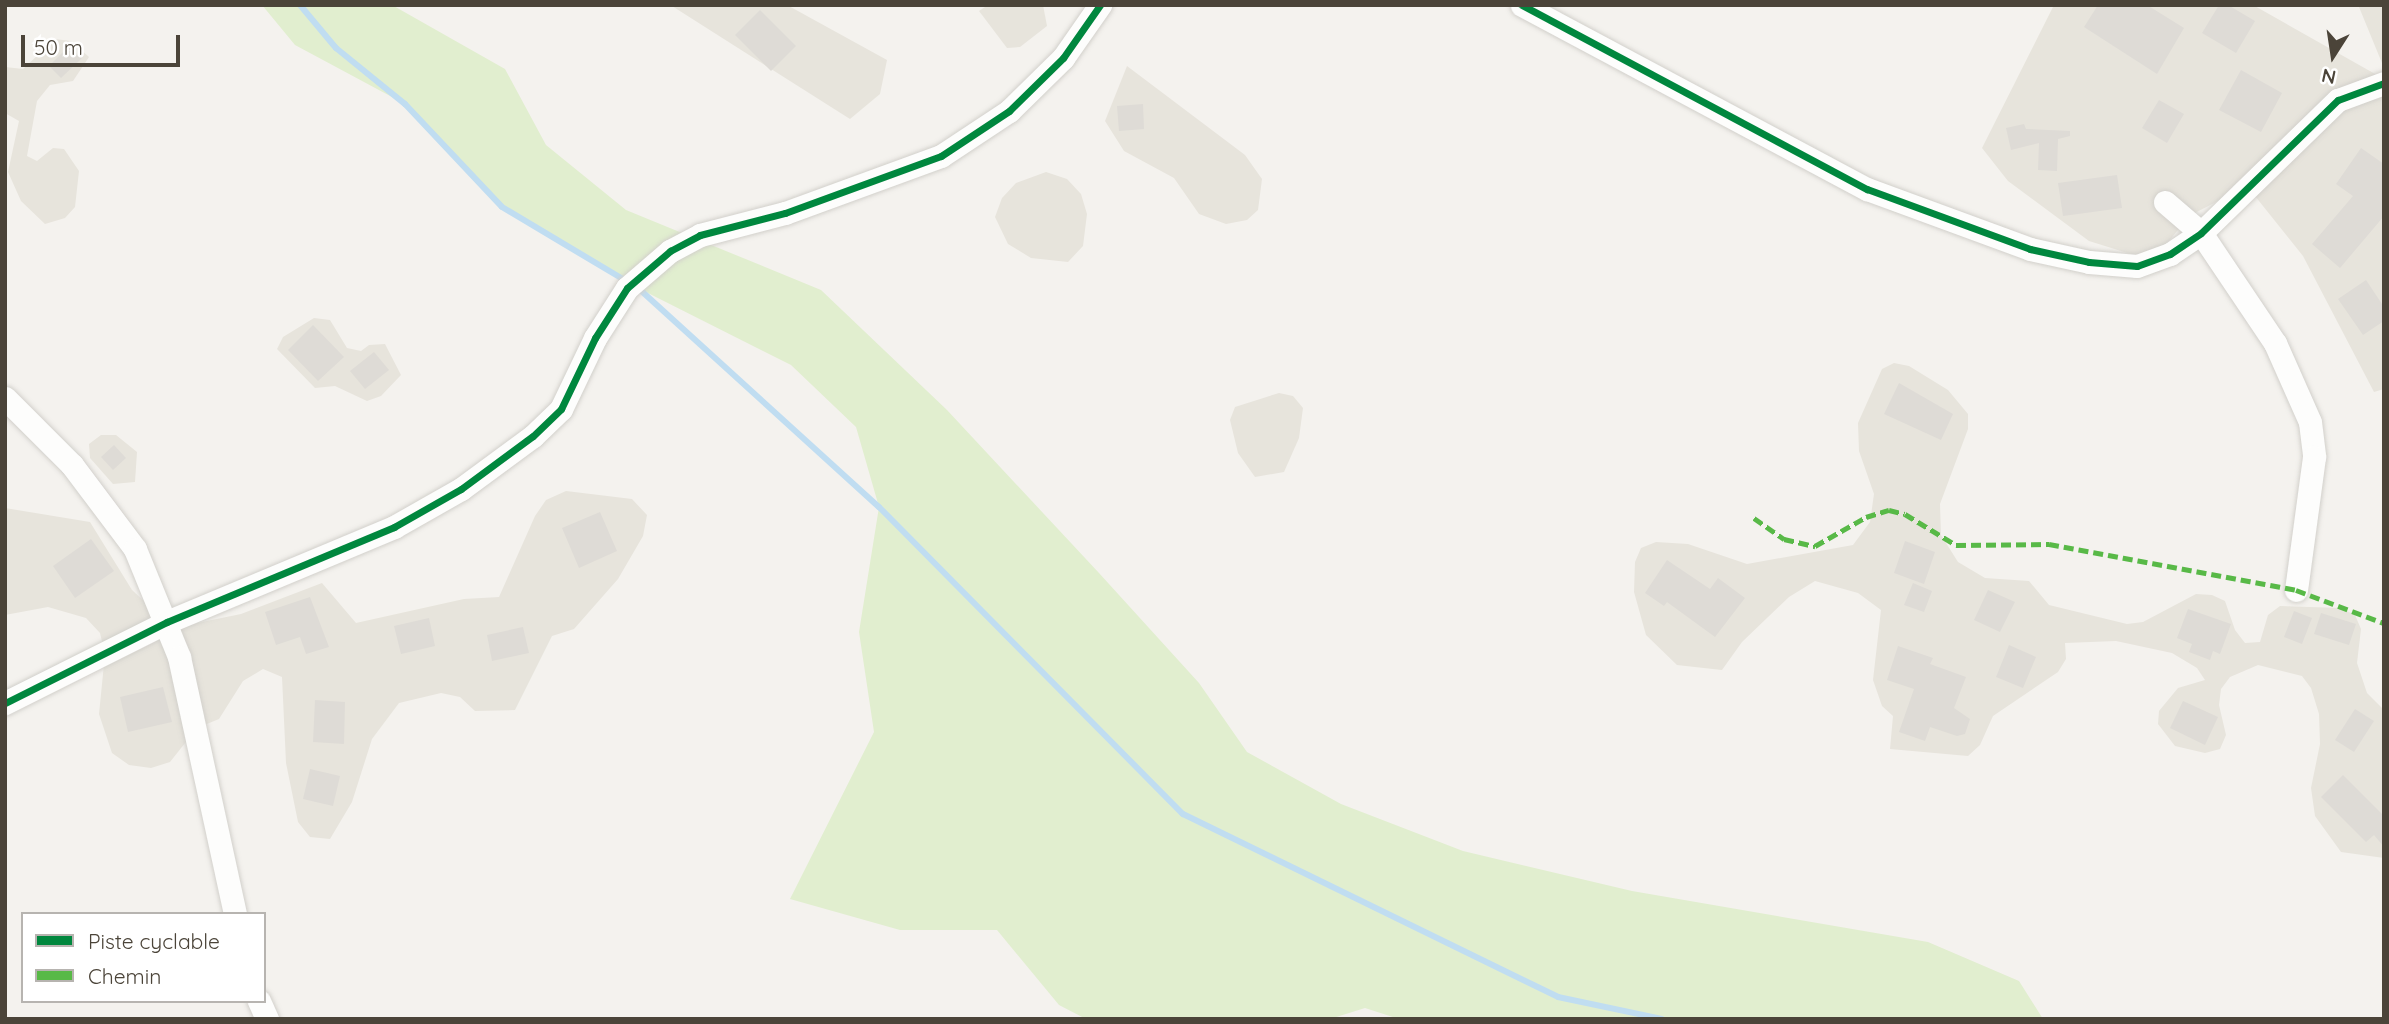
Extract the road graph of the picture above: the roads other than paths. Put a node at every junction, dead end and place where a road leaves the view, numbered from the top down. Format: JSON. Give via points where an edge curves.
{"nodes":[{"id":1,"x":1100,"y":5,"type":"edge"},
{"id":2,"x":1522,"y":5,"type":"edge"},
{"id":3,"x":2384,"y":83,"type":"edge"},
{"id":4,"x":2165,"y":202,"type":"dead end"},
{"id":5,"x":2201,"y":233,"type":"junction"},
{"id":6,"x":5,"y":398,"type":"edge"},
{"id":7,"x":2296,"y":590,"type":"dead end"},
{"id":8,"x":167,"y":622,"type":"junction"},
{"id":9,"x":5,"y":703,"type":"edge"},
{"id":10,"x":235,"y":912,"type":"edge"},
{"id":11,"x":260,"y":1003,"type":"edge"},
{"id":12,"x":267,"y":1019,"type":"edge"}],
"edges":[{"from":1,"to":8,"type":"street","via":[[1063,58],[1009,111],[941,156],[807,206],[699,235],[670,251],[627,288],[561,409],[533,436],[461,489],[394,527]]},
{"from":2,"to":5,"type":"street","via":[[1867,189],[2030,248],[2089,262],[2137,265],[2170,254]]},
{"from":3,"to":5,"type":"street","via":[[2338,100]]},
{"from":4,"to":5,"type":"street"},
{"from":5,"to":7,"type":"street","via":[[2275,343],[2310,422],[2314,457]]},
{"from":6,"to":8,"type":"street","via":[[72,465],[135,549]]},
{"from":8,"to":9,"type":"street"},
{"from":8,"to":10,"type":"street","via":[[179,657]]},
{"from":11,"to":12,"type":"street"}]}
